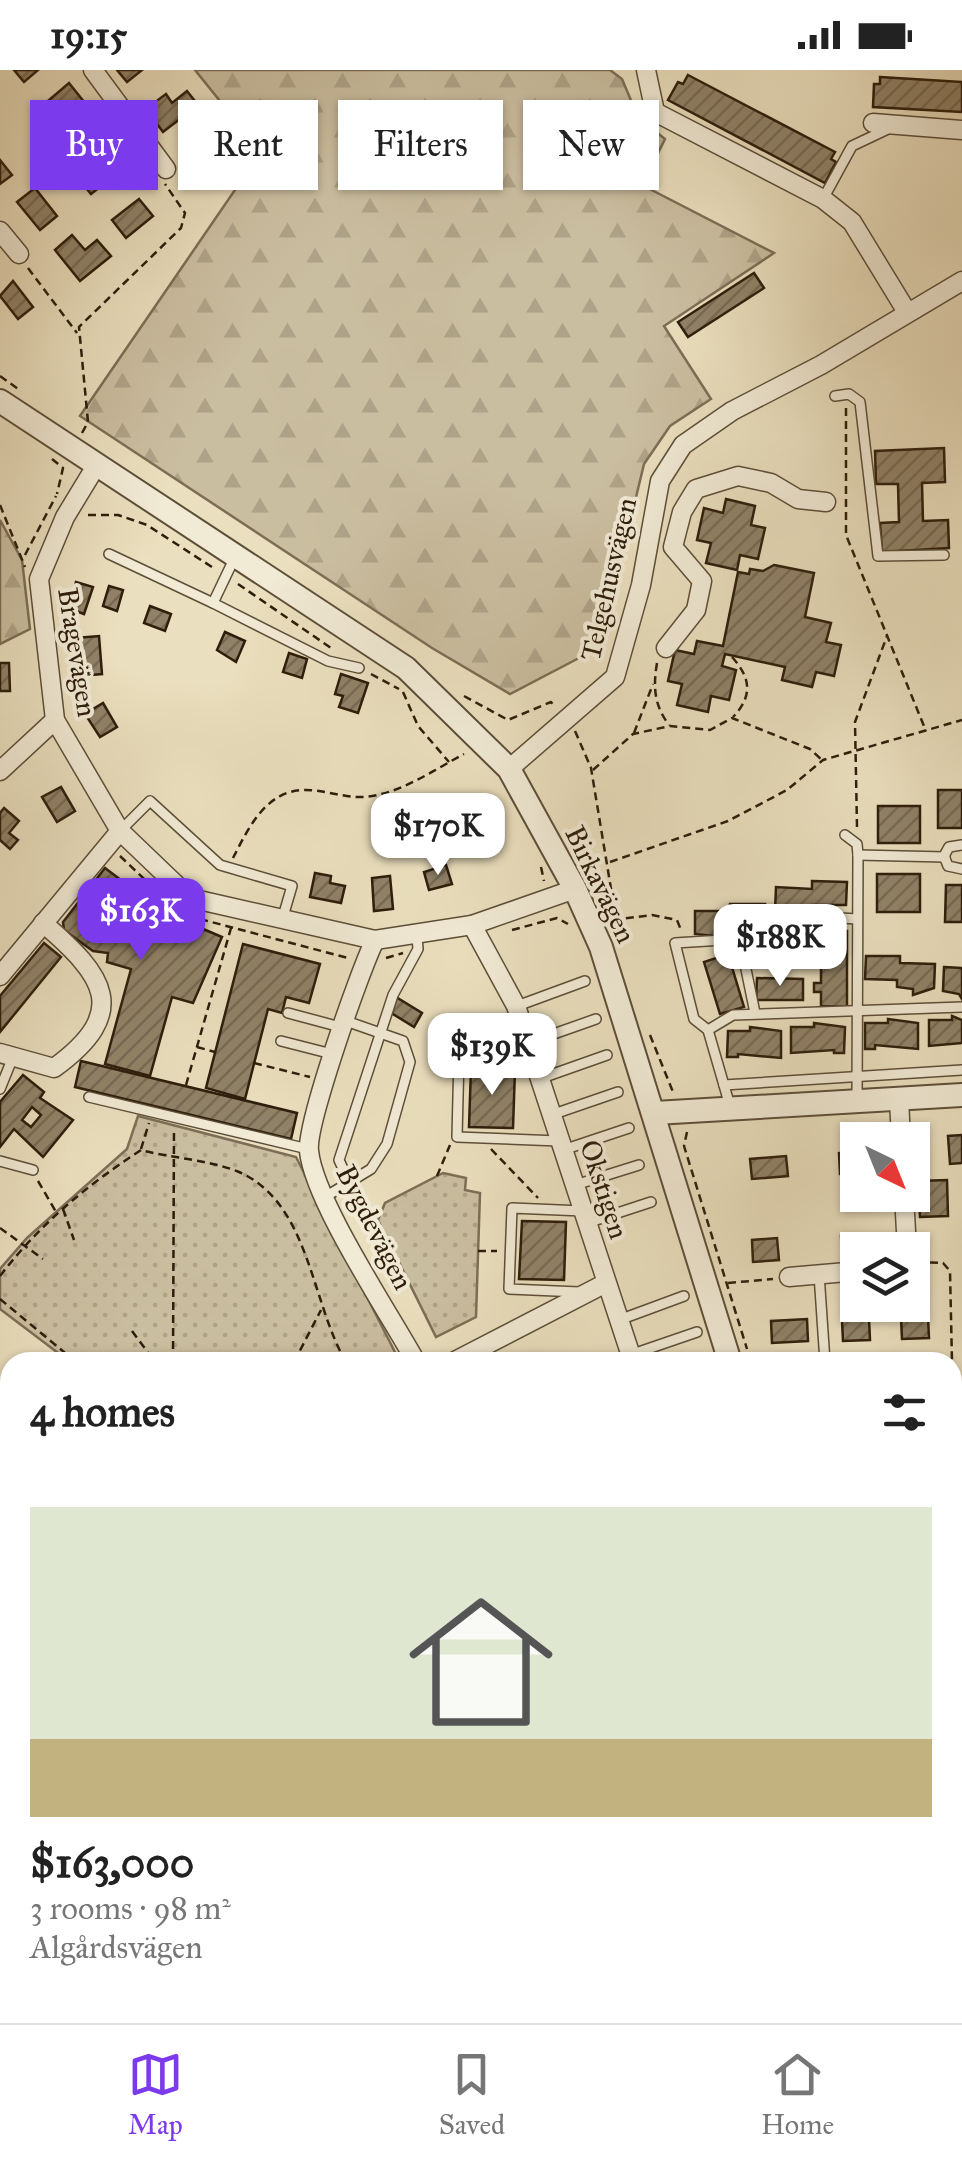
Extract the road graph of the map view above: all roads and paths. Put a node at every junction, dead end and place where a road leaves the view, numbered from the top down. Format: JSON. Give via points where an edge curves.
{"nodes":[{"id":1,"x":93,"y":70,"type":"edge"},
{"id":2,"x":646,"y":70,"type":"edge"},
{"id":3,"x":873,"y":124,"type":"dead end"},
{"id":4,"x":896,"y":125,"type":"junction"},
{"id":5,"x":962,"y":130,"type":"edge"},
{"id":6,"x":166,"y":170,"type":"joint"},
{"id":7,"x":823,"y":198,"type":"junction"},
{"id":8,"x":0,"y":231,"type":"edge"},
{"id":9,"x":18,"y":254,"type":"joint"},
{"id":10,"x":962,"y":281,"type":"edge"},
{"id":11,"x":907,"y":312,"type":"junction"},
{"id":12,"x":78,"y":334,"type":"junction"},
{"id":13,"x":834,"y":396,"type":"dead end"},
{"id":14,"x":0,"y":400,"type":"edge"},
{"id":15,"x":82,"y":432,"type":"dead end"},
{"id":16,"x":96,"y":466,"type":"junction"},
{"id":17,"x":56,"y":494,"type":"dead end"},
{"id":18,"x":826,"y":502,"type":"dead end"},
{"id":19,"x":110,"y":554,"type":"dead end"},
{"id":20,"x":944,"y":555,"type":"dead end"},
{"id":21,"x":235,"y":556,"type":"junction"},
{"id":22,"x":24,"y":558,"type":"dead end"},
{"id":23,"x":214,"y":603,"type":"junction"},
{"id":24,"x":887,"y":636,"type":"dead end"},
{"id":25,"x":666,"y":648,"type":"joint"},
{"id":26,"x":732,"y":657,"type":"dead end"},
{"id":27,"x":359,"y":668,"type":"dead end"},
{"id":28,"x":653,"y":684,"type":"junction"},
{"id":29,"x":402,"y":690,"type":"dead end"},
{"id":30,"x":551,"y":702,"type":"dead end"},
{"id":31,"x":732,"y":718,"type":"junction"},
{"id":32,"x":55,"y":720,"type":"junction"},
{"id":33,"x":508,"y":720,"type":"dead end"},
{"id":34,"x":962,"y":720,"type":"edge"},
{"id":35,"x":670,"y":726,"type":"junction"},
{"id":36,"x":574,"y":730,"type":"dead end"},
{"id":37,"x":633,"y":734,"type":"junction"},
{"id":38,"x":855,"y":751,"type":"junction"},
{"id":39,"x":464,"y":754,"type":"dead end"},
{"id":40,"x":823,"y":760,"type":"junction"},
{"id":41,"x":449,"y":762,"type":"junction"},
{"id":42,"x":508,"y":770,"type":"junction"},
{"id":43,"x":0,"y":771,"type":"edge"},
{"id":44,"x":592,"y":771,"type":"junction"},
{"id":45,"x":120,"y":831,"type":"junction"},
{"id":46,"x":845,"y":835,"type":"dead end"},
{"id":47,"x":962,"y":845,"type":"edge"},
{"id":48,"x":858,"y":849,"type":"junction"},
{"id":49,"x":945,"y":858,"type":"junction"},
{"id":50,"x":608,"y":863,"type":"junction"},
{"id":51,"x":228,"y":868,"type":"junction"},
{"id":52,"x":962,"y":868,"type":"edge"},
{"id":53,"x":575,"y":889,"type":"junction"},
{"id":54,"x":236,"y":910,"type":"junction"},
{"id":55,"x":857,"y":919,"type":"junction"},
{"id":56,"x":282,"y":920,"type":"junction"},
{"id":57,"x":614,"y":920,"type":"junction"},
{"id":58,"x":43,"y":923,"type":"junction"},
{"id":59,"x":568,"y":924,"type":"dead end"},
{"id":60,"x":472,"y":926,"type":"junction"},
{"id":61,"x":508,"y":931,"type":"dead end"},
{"id":62,"x":417,"y":936,"type":"junction"},
{"id":63,"x":619,"y":939,"type":"dead end"},
{"id":64,"x":375,"y":940,"type":"junction"},
{"id":65,"x":686,"y":940,"type":"junction"},
{"id":66,"x":741,"y":945,"type":"junction"},
{"id":67,"x":0,"y":976,"type":"edge"},
{"id":68,"x":585,"y":981,"type":"dead end"},
{"id":69,"x":516,"y":1006,"type":"junction"},
{"id":70,"x":962,"y":1007,"type":"edge"},
{"id":71,"x":856,"y":1012,"type":"junction"},
{"id":72,"x":288,"y":1013,"type":"dead end"},
{"id":73,"x":755,"y":1013,"type":"junction"},
{"id":74,"x":596,"y":1019,"type":"dead end"},
{"id":75,"x":345,"y":1025,"type":"junction"},
{"id":76,"x":648,"y":1030,"type":"dead end"},
{"id":77,"x":708,"y":1030,"type":"junction"},
{"id":78,"x":379,"y":1033,"type":"junction"},
{"id":79,"x":281,"y":1041,"type":"dead end"},
{"id":80,"x":197,"y":1047,"type":"junction"},
{"id":81,"x":531,"y":1051,"type":"junction"},
{"id":82,"x":215,"y":1052,"type":"dead end"},
{"id":83,"x":3,"y":1054,"type":"edge"},
{"id":84,"x":335,"y":1055,"type":"junction"},
{"id":85,"x":607,"y":1055,"type":"dead end"},
{"id":86,"x":254,"y":1063,"type":"dead end"},
{"id":87,"x":962,"y":1070,"type":"edge"},
{"id":88,"x":857,"y":1075,"type":"junction"},
{"id":89,"x":540,"y":1078,"type":"junction"},
{"id":90,"x":326,"y":1081,"type":"junction"},
{"id":91,"x":186,"y":1085,"type":"dead end"},
{"id":92,"x":724,"y":1085,"type":"junction"},
{"id":93,"x":0,"y":1090,"type":"edge"},
{"id":94,"x":618,"y":1092,"type":"dead end"},
{"id":95,"x":962,"y":1095,"type":"edge"},
{"id":96,"x":89,"y":1097,"type":"dead end"},
{"id":97,"x":899,"y":1099,"type":"junction"},
{"id":98,"x":857,"y":1102,"type":"junction"},
{"id":99,"x":731,"y":1108,"type":"junction"},
{"id":100,"x":683,"y":1111,"type":"junction"},
{"id":101,"x":152,"y":1112,"type":"junction"},
{"id":102,"x":655,"y":1113,"type":"junction"},
{"id":103,"x":551,"y":1115,"type":"junction"},
{"id":104,"x":900,"y":1122,"type":"edge"},
{"id":105,"x":629,"y":1128,"type":"dead end"},
{"id":106,"x":172,"y":1135,"type":"dead end"},
{"id":107,"x":457,"y":1137,"type":"junction"},
{"id":108,"x":480,"y":1138,"type":"junction"},
{"id":109,"x":561,"y":1145,"type":"junction"},
{"id":110,"x":308,"y":1149,"type":"junction"},
{"id":111,"x":140,"y":1150,"type":"junction"},
{"id":112,"x":172,"y":1158,"type":"junction"},
{"id":113,"x":0,"y":1161,"type":"edge"},
{"id":114,"x":639,"y":1164,"type":"dead end"},
{"id":115,"x":34,"y":1170,"type":"joint"},
{"id":116,"x":437,"y":1176,"type":"dead end"},
{"id":117,"x":349,"y":1182,"type":"junction"},
{"id":118,"x":574,"y":1185,"type":"junction"},
{"id":119,"x":325,"y":1196,"type":"junction"},
{"id":120,"x":650,"y":1202,"type":"dead end"},
{"id":121,"x":62,"y":1208,"type":"junction"},
{"id":122,"x":549,"y":1210,"type":"junction"},
{"id":123,"x":56,"y":1213,"type":"junction"},
{"id":124,"x":585,"y":1217,"type":"junction"},
{"id":125,"x":0,"y":1228,"type":"edge"},
{"id":126,"x":74,"y":1240,"type":"dead end"},
{"id":127,"x":24,"y":1245,"type":"junction"},
{"id":128,"x":478,"y":1250,"type":"dead end"},
{"id":129,"x":510,"y":1250,"type":"junction"},
{"id":130,"x":43,"y":1259,"type":"dead end"},
{"id":131,"x":930,"y":1263,"type":"edge"},
{"id":132,"x":840,"y":1272,"type":"edge"},
{"id":133,"x":820,"y":1274,"type":"junction"},
{"id":134,"x":0,"y":1276,"type":"edge"},
{"id":135,"x":790,"y":1277,"type":"joint"},
{"id":136,"x":606,"y":1282,"type":"junction"},
{"id":137,"x":728,"y":1283,"type":"junction"},
{"id":138,"x":586,"y":1292,"type":"junction"},
{"id":139,"x":953,"y":1294,"type":"junction"},
{"id":140,"x":962,"y":1294,"type":"edge"},
{"id":141,"x":684,"y":1296,"type":"dead end"},
{"id":142,"x":0,"y":1299,"type":"edge"},
{"id":143,"x":321,"y":1309,"type":"junction"},
{"id":144,"x":619,"y":1320,"type":"junction"},
{"id":145,"x":132,"y":1331,"type":"dead end"},
{"id":146,"x":697,"y":1332,"type":"dead end"},
{"id":147,"x":64,"y":1352,"type":"edge"},
{"id":148,"x":148,"y":1352,"type":"edge"},
{"id":149,"x":173,"y":1352,"type":"edge"},
{"id":150,"x":299,"y":1352,"type":"edge"},
{"id":151,"x":341,"y":1352,"type":"edge"},
{"id":152,"x":411,"y":1352,"type":"edge"},
{"id":153,"x":472,"y":1352,"type":"edge"},
{"id":154,"x":630,"y":1352,"type":"edge"},
{"id":155,"x":649,"y":1352,"type":"edge"},
{"id":156,"x":727,"y":1352,"type":"edge"},
{"id":157,"x":748,"y":1352,"type":"edge"},
{"id":158,"x":824,"y":1352,"type":"edge"},
{"id":159,"x":952,"y":1352,"type":"edge"}],
"edges":[{"from":1,"to":6,"type":"street"},
{"from":2,"to":7,"type":"street","via":[[655,112]]},
{"from":3,"to":4,"type":"street"},
{"from":4,"to":5,"type":"street"},
{"from":4,"to":7,"type":"lane","via":[[852,146]]},
{"from":6,"to":12,"type":"path","via":[[161,180],[186,220]]},
{"from":7,"to":11,"type":"street","via":[[852,222]]},
{"from":8,"to":9,"type":"street"},
{"from":9,"to":12,"type":"path"},
{"from":10,"to":11,"type":"street","name":"Telgehusvägen"},
{"from":11,"to":42,"type":"street","name":"Telgehusvägen","via":[[683,445],[660,481],[615,677]]},
{"from":12,"to":15,"type":"path","via":[[88,412]]},
{"from":13,"to":20,"type":"lane","via":[[849,394],[860,402],[878,556]]},
{"from":14,"to":16,"type":"street","name":"Birkavägen"},
{"from":16,"to":21,"type":"street","name":"Birkavägen"},
{"from":16,"to":32,"type":"street","name":"Bragevägen","via":[[38,579]]},
{"from":17,"to":22,"type":"path"},
{"from":18,"to":25,"type":"street","via":[[798,499],[771,483],[738,476],[696,489],[673,547],[702,581],[696,610]]},
{"from":19,"to":23,"type":"lane"},
{"from":21,"to":23,"type":"lane"},
{"from":21,"to":42,"type":"street","name":"Birkavägen","via":[[406,668]]},
{"from":23,"to":27,"type":"lane","via":[[328,661]]},
{"from":24,"to":38,"type":"path","via":[[855,722]]},
{"from":25,"to":28,"type":"path"},
{"from":26,"to":31,"type":"path","via":[[748,682],[747,702]]},
{"from":28,"to":35,"type":"path"},
{"from":28,"to":37,"type":"path"},
{"from":29,"to":41,"type":"path","via":[[422,733]]},
{"from":30,"to":33,"type":"path"},
{"from":31,"to":35,"type":"path","via":[[710,730]]},
{"from":31,"to":40,"type":"path"},
{"from":32,"to":43,"type":"street"},
{"from":32,"to":45,"type":"street","name":"Bragevägen"},
{"from":34,"to":38,"type":"path"},
{"from":35,"to":37,"type":"path"},
{"from":36,"to":44,"type":"path"},
{"from":37,"to":44,"type":"path"},
{"from":38,"to":40,"type":"path"},
{"from":38,"to":48,"type":"path"},
{"from":39,"to":41,"type":"path"},
{"from":40,"to":50,"type":"path","via":[[787,790],[728,820]]},
{"from":41,"to":51,"type":"path","via":[[399,789],[365,797],[302,790],[276,798],[252,822]]},
{"from":42,"to":53,"type":"street","name":"Birkavägen"},
{"from":44,"to":50,"type":"path"},
{"from":45,"to":51,"type":"lane","via":[[150,800]]},
{"from":45,"to":54,"type":"street","name":"Bragevägen","via":[[190,898]]},
{"from":45,"to":58,"type":"street"},
{"from":46,"to":48,"type":"lane"},
{"from":47,"to":49,"type":"lane","via":[[949,847]]},
{"from":48,"to":49,"type":"lane"},
{"from":48,"to":55,"type":"lane"},
{"from":49,"to":52,"type":"lane","via":[[948,866]]},
{"from":50,"to":57,"type":"path"},
{"from":51,"to":56,"type":"lane","via":[[292,886]]},
{"from":53,"to":60,"type":"street","name":"Bragevägen"},
{"from":53,"to":102,"type":"street","name":"Birkavägen"},
{"from":54,"to":56,"type":"street","name":"Bragevägen"},
{"from":54,"to":80,"type":"path"},
{"from":55,"to":66,"type":"lane","via":[[824,917]]},
{"from":55,"to":71,"type":"lane"},
{"from":56,"to":64,"type":"street","name":"Bragevägen"},
{"from":57,"to":63,"type":"path"},
{"from":57,"to":65,"type":"path","via":[[667,915]]},
{"from":58,"to":67,"type":"street"},
{"from":58,"to":83,"type":"street","via":[[96,975],[103,1011],[85,1046],[54,1068]]},
{"from":59,"to":61,"type":"path","via":[[557,918]]},
{"from":60,"to":62,"type":"street","name":"Bragevägen"},
{"from":60,"to":69,"type":"street","name":"Okstigen"},
{"from":62,"to":64,"type":"street","name":"Bragevägen"},
{"from":62,"to":78,"type":"lane","via":[[418,949]]},
{"from":64,"to":75,"type":"street","name":"Bygdevägen"},
{"from":65,"to":66,"type":"lane"},
{"from":65,"to":77,"type":"lane","via":[[675,944],[694,1018]]},
{"from":66,"to":73,"type":"lane"},
{"from":68,"to":69,"type":"lane"},
{"from":69,"to":81,"type":"street","name":"Okstigen"},
{"from":70,"to":71,"type":"lane"},
{"from":71,"to":73,"type":"lane"},
{"from":71,"to":88,"type":"lane"},
{"from":72,"to":75,"type":"lane"},
{"from":73,"to":77,"type":"lane","via":[[733,1015]]},
{"from":74,"to":81,"type":"lane"},
{"from":75,"to":78,"type":"lane"},
{"from":75,"to":84,"type":"street","name":"Bygdevägen"},
{"from":76,"to":100,"type":"path"},
{"from":77,"to":92,"type":"lane"},
{"from":78,"to":117,"type":"lane","via":[[340,1160]]},
{"from":78,"to":117,"type":"lane","via":[[403,1041],[410,1062],[387,1144],[370,1169]]},
{"from":79,"to":84,"type":"lane"},
{"from":80,"to":82,"type":"path"},
{"from":80,"to":91,"type":"path"},
{"from":81,"to":89,"type":"street","name":"Okstigen"},
{"from":81,"to":107,"type":"lane","via":[[460,1056]]},
{"from":83,"to":93,"type":"lane"},
{"from":84,"to":90,"type":"street","name":"Bygdevägen"},
{"from":85,"to":89,"type":"lane"},
{"from":86,"to":90,"type":"path"},
{"from":87,"to":88,"type":"lane"},
{"from":88,"to":92,"type":"lane"},
{"from":88,"to":98,"type":"lane"},
{"from":89,"to":103,"type":"street","name":"Okstigen"},
{"from":90,"to":110,"type":"street","name":"Bygdevägen"},
{"from":92,"to":99,"type":"lane"},
{"from":94,"to":103,"type":"lane"},
{"from":95,"to":97,"type":"street"},
{"from":96,"to":101,"type":"lane"},
{"from":97,"to":98,"type":"street"},
{"from":97,"to":104,"type":"street"},
{"from":98,"to":99,"type":"street"},
{"from":99,"to":100,"type":"street"},
{"from":100,"to":102,"type":"street"},
{"from":100,"to":137,"type":"path","via":[[684,1146]]},
{"from":101,"to":110,"type":"lane"},
{"from":101,"to":111,"type":"path"},
{"from":102,"to":156,"type":"street","name":"Birkavägen"},
{"from":103,"to":109,"type":"street","name":"Okstigen"},
{"from":105,"to":109,"type":"lane"},
{"from":106,"to":112,"type":"path"},
{"from":107,"to":108,"type":"lane"},
{"from":107,"to":116,"type":"path"},
{"from":108,"to":109,"type":"lane"},
{"from":108,"to":122,"type":"path"},
{"from":109,"to":118,"type":"street","name":"Okstigen"},
{"from":110,"to":119,"type":"street","name":"Bygdevägen"},
{"from":111,"to":112,"type":"path"},
{"from":111,"to":121,"type":"path"},
{"from":112,"to":143,"type":"path","via":[[240,1172],[280,1204],[305,1252]]},
{"from":112,"to":149,"type":"path"},
{"from":113,"to":115,"type":"lane"},
{"from":114,"to":118,"type":"lane"},
{"from":115,"to":123,"type":"path"},
{"from":117,"to":119,"type":"lane"},
{"from":118,"to":124,"type":"street","name":"Okstigen"},
{"from":119,"to":152,"type":"street","name":"Bygdevägen"},
{"from":120,"to":124,"type":"lane"},
{"from":121,"to":123,"type":"path"},
{"from":121,"to":126,"type":"path"},
{"from":122,"to":124,"type":"lane"},
{"from":122,"to":129,"type":"lane","via":[[512,1208]]},
{"from":123,"to":127,"type":"path"},
{"from":124,"to":136,"type":"street","name":"Okstigen"},
{"from":125,"to":127,"type":"path"},
{"from":127,"to":130,"type":"path"},
{"from":127,"to":134,"type":"path"},
{"from":128,"to":129,"type":"path"},
{"from":129,"to":138,"type":"lane","via":[[509,1289]]},
{"from":131,"to":139,"type":"path","via":[[950,1271]]},
{"from":132,"to":133,"type":"street"},
{"from":133,"to":135,"type":"street"},
{"from":133,"to":158,"type":"lane"},
{"from":135,"to":137,"type":"path"},
{"from":136,"to":138,"type":"street"},
{"from":136,"to":144,"type":"street","name":"Okstigen"},
{"from":137,"to":157,"type":"path"},
{"from":138,"to":153,"type":"street"},
{"from":139,"to":140,"type":"path"},
{"from":139,"to":159,"type":"path"},
{"from":141,"to":144,"type":"lane"},
{"from":142,"to":147,"type":"path"},
{"from":143,"to":150,"type":"path"},
{"from":143,"to":151,"type":"path"},
{"from":144,"to":154,"type":"street","name":"Okstigen"},
{"from":145,"to":148,"type":"path"},
{"from":146,"to":155,"type":"lane"}]}
